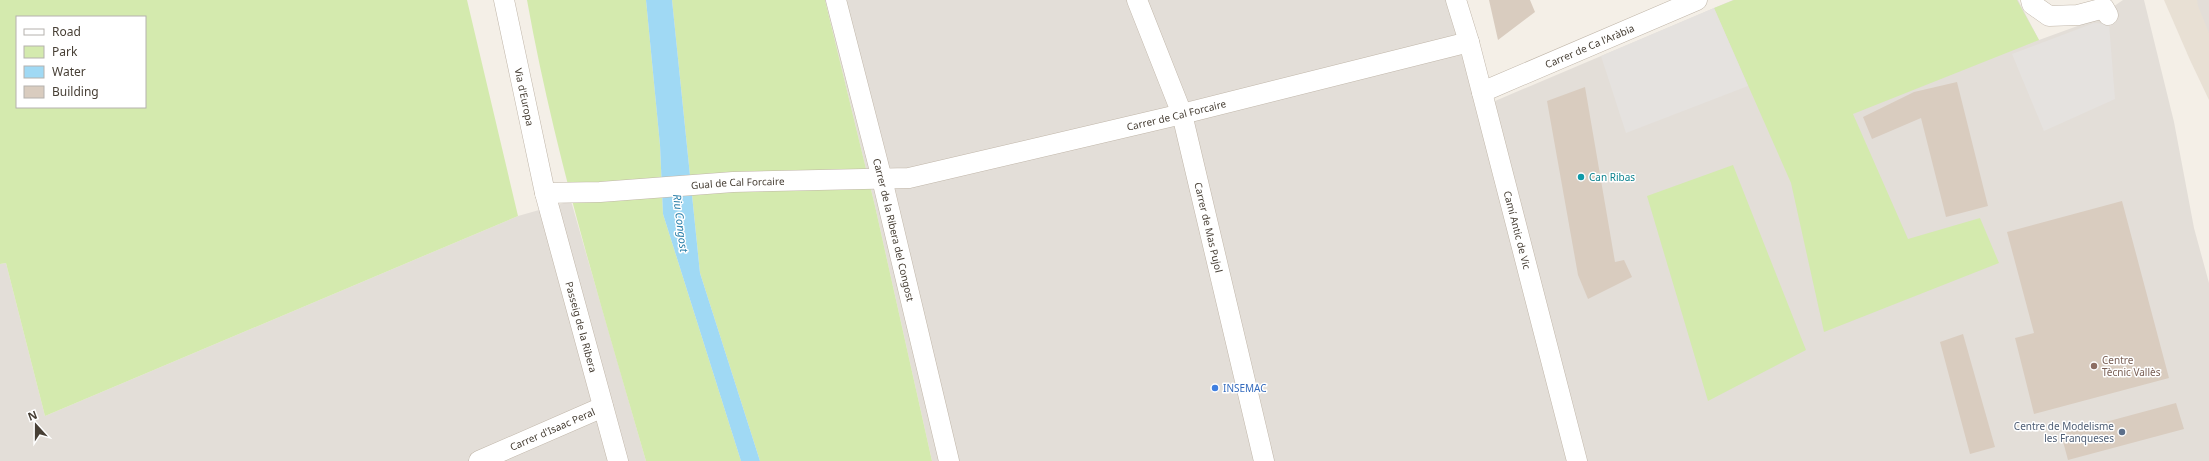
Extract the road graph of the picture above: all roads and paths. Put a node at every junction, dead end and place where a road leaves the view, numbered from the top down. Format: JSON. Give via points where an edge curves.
{"nodes":[{"id":1,"x":504,"y":0,"type":"edge"},
{"id":2,"x":836,"y":0,"type":"edge"},
{"id":3,"x":1137,"y":0,"type":"edge"},
{"id":4,"x":1456,"y":0,"type":"edge"},
{"id":5,"x":1696,"y":0,"type":"edge"},
{"id":6,"x":2031,"y":0,"type":"edge"},
{"id":7,"x":2108,"y":16,"type":"dead end"},
{"id":8,"x":1469,"y":42,"type":"junction"},
{"id":9,"x":1482,"y":92,"type":"junction"},
{"id":10,"x":1182,"y":114,"type":"junction"},
{"id":11,"x":872,"y":179,"type":"junction"},
{"id":12,"x":546,"y":193,"type":"junction"},
{"id":13,"x":603,"y":407,"type":"junction"},
{"id":14,"x":479,"y":461,"type":"edge"},
{"id":15,"x":618,"y":461,"type":"edge"},
{"id":16,"x":949,"y":461,"type":"edge"},
{"id":17,"x":1264,"y":461,"type":"edge"},
{"id":18,"x":1577,"y":461,"type":"edge"}],
"edges":[{"from":1,"to":12,"type":"street","name":"Via d'Europa"},
{"from":2,"to":11,"type":"street","name":"Carrer de la Ribera del Congost"},
{"from":3,"to":10,"type":"street","name":"Carrer de Mas Pujol"},
{"from":4,"to":8,"type":"street","name":"Camí Antic de Vic"},
{"from":5,"to":9,"type":"street","name":"Carrer de Ca l'Aràbia"},
{"from":6,"to":7,"type":"street","via":[[2032,4],[2049,16],[2078,15],[2104,8]]},
{"from":8,"to":9,"type":"street","name":"Camí Antic de Vic"},
{"from":8,"to":10,"type":"street","name":"Carrer de Cal Forcaire"},
{"from":9,"to":18,"type":"street","name":"Camí Antic de Vic"},
{"from":10,"to":11,"type":"street","name":"Carrer de Cal Forcaire","via":[[909,178]]},
{"from":10,"to":17,"type":"street","name":"Carrer de Mas Pujol"},
{"from":11,"to":12,"type":"street","name":"Gual de Cal Forcaire","via":[[733,182],[600,192]]},
{"from":11,"to":16,"type":"street","name":"Carrer de la Ribera del Congost"},
{"from":12,"to":13,"type":"street","name":"Passeig de la Ribera"},
{"from":13,"to":14,"type":"street","name":"Carrer d'Isaac Peral"},
{"from":13,"to":15,"type":"street","name":"Passeig de la Ribera"}]}
